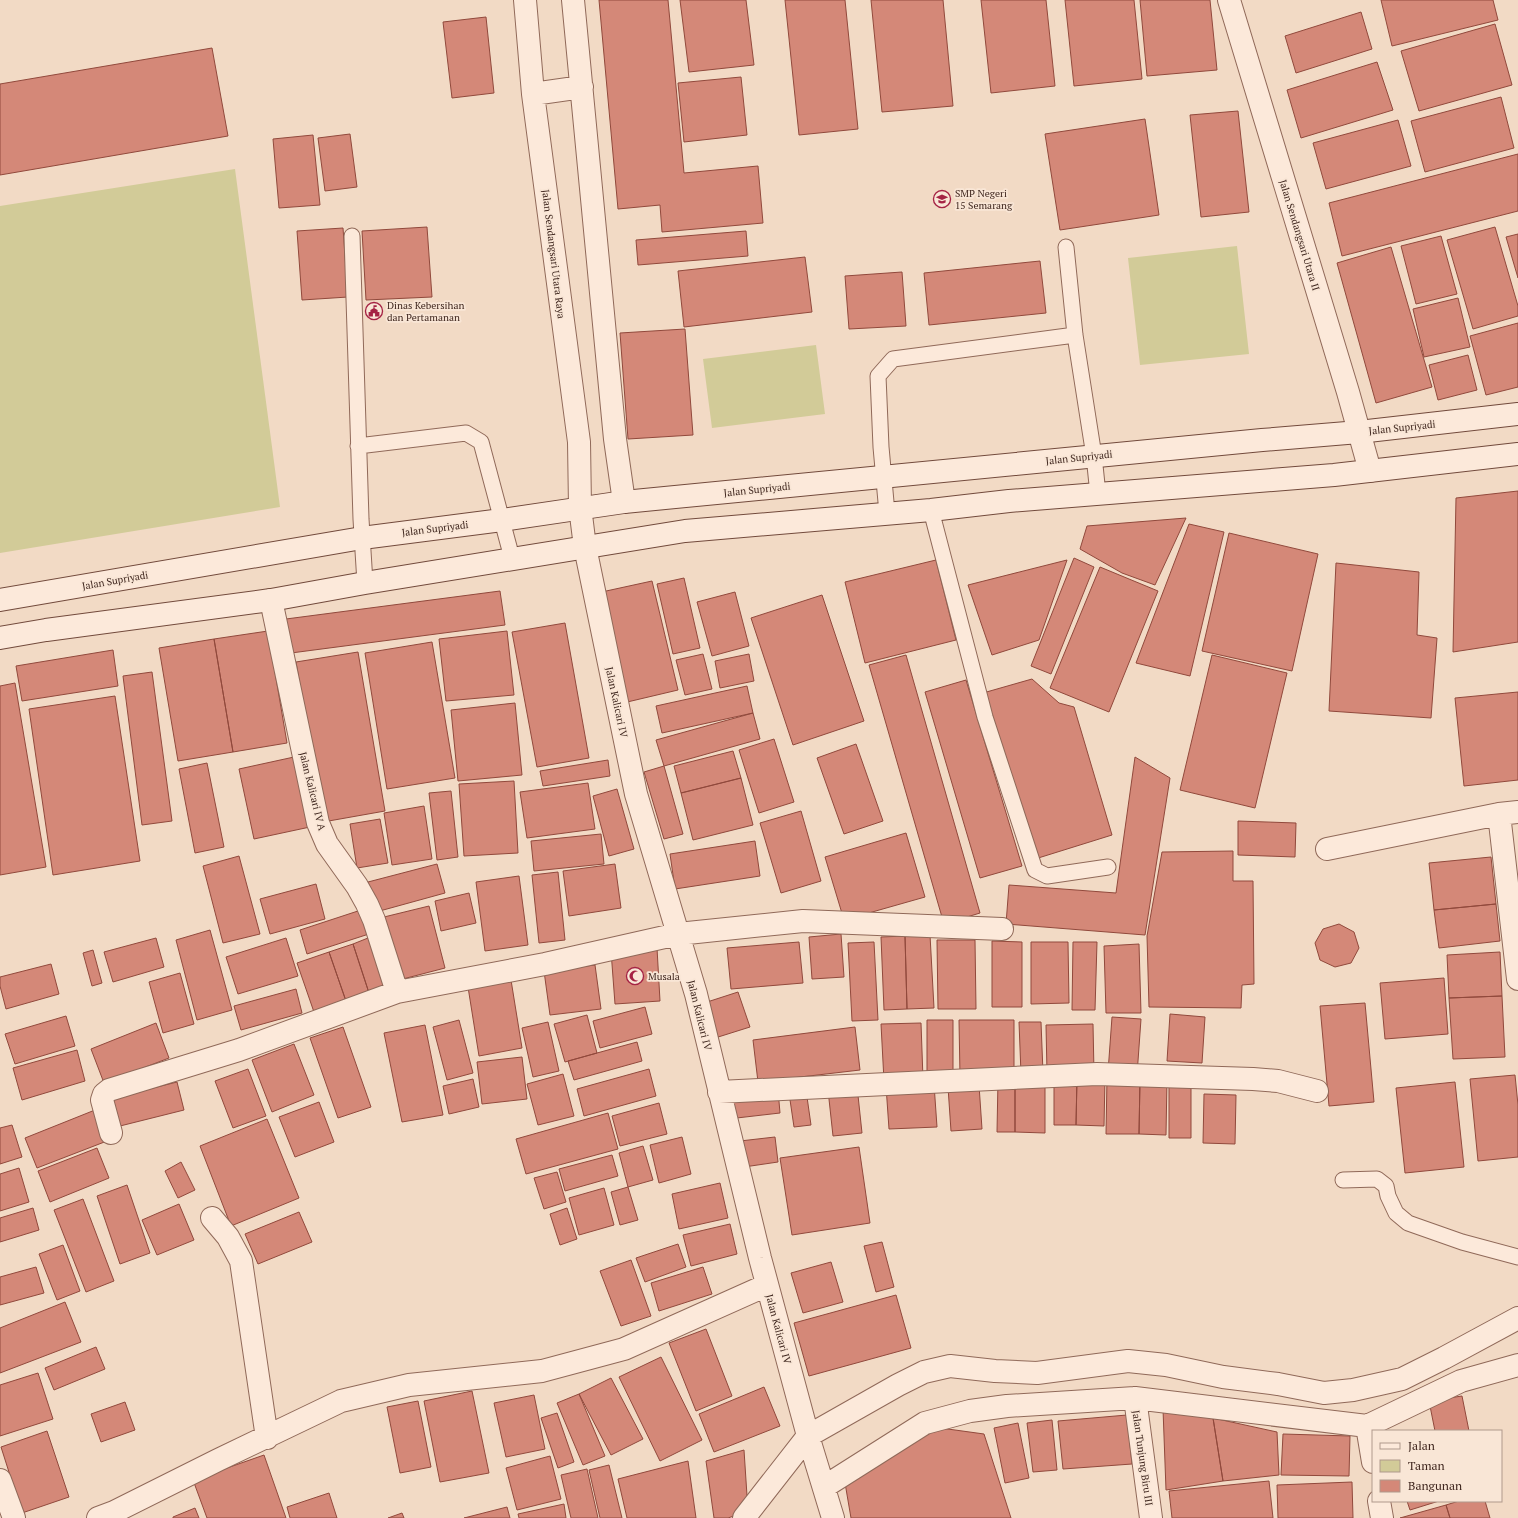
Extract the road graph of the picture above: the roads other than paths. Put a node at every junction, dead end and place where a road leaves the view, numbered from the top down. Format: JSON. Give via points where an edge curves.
{"nodes":[{"id":1,"x":525,"y":0,"type":"edge"},
{"id":2,"x":574,"y":0,"type":"edge"},
{"id":3,"x":1229,"y":0,"type":"edge"},
{"id":4,"x":582,"y":87,"type":"junction"},
{"id":5,"x":533,"y":94,"type":"junction"},
{"id":6,"x":352,"y":236,"type":"dead end"},
{"id":7,"x":1066,"y":247,"type":"dead end"},
{"id":8,"x":1075,"y":335,"type":"junction"},
{"id":9,"x":1518,"y":414,"type":"edge"},
{"id":10,"x":1359,"y":432,"type":"junction"},
{"id":11,"x":358,"y":446,"type":"junction"},
{"id":12,"x":1518,"y":454,"type":"edge"},
{"id":13,"x":1094,"y":456,"type":"junction"},
{"id":14,"x":1370,"y":471,"type":"junction"},
{"id":15,"x":884,"y":476,"type":"junction"},
{"id":16,"x":1098,"y":494,"type":"junction"},
{"id":17,"x":624,"y":502,"type":"junction"},
{"id":18,"x":580,"y":507,"type":"junction"},
{"id":19,"x":930,"y":510,"type":"junction"},
{"id":20,"x":887,"y":513,"type":"junction"},
{"id":21,"x":502,"y":520,"type":"junction"},
{"id":22,"x":362,"y":538,"type":"junction"},
{"id":23,"x":585,"y":547,"type":"junction"},
{"id":24,"x":512,"y":558,"type":"junction"},
{"id":25,"x":365,"y":583,"type":"junction"},
{"id":26,"x":0,"y":600,"type":"edge"},
{"id":27,"x":270,"y":600,"type":"junction"},
{"id":28,"x":0,"y":638,"type":"edge"},
{"id":29,"x":1508,"y":813,"type":"edge"},
{"id":30,"x":1327,"y":849,"type":"dead end"},
{"id":31,"x":1108,"y":867,"type":"dead end"},
{"id":32,"x":1002,"y":930,"type":"dead end"},
{"id":33,"x":678,"y":934,"type":"junction"},
{"id":34,"x":1518,"y":979,"type":"edge"},
{"id":35,"x":397,"y":992,"type":"junction"},
{"id":36,"x":1317,"y":1091,"type":"dead end"},
{"id":37,"x":719,"y":1092,"type":"junction"},
{"id":38,"x":111,"y":1133,"type":"dead end"},
{"id":39,"x":1343,"y":1180,"type":"dead end"},
{"id":40,"x":212,"y":1218,"type":"dead end"},
{"id":41,"x":1518,"y":1257,"type":"edge"},
{"id":42,"x":767,"y":1285,"type":"junction"},
{"id":43,"x":1518,"y":1318,"type":"edge"},
{"id":44,"x":1518,"y":1365,"type":"edge"},
{"id":45,"x":1135,"y":1398,"type":"junction"},
{"id":46,"x":1367,"y":1426,"type":"junction"},
{"id":47,"x":808,"y":1436,"type":"junction"},
{"id":48,"x":267,"y":1438,"type":"junction"},
{"id":49,"x":1372,"y":1456,"type":"edge"},
{"id":50,"x":0,"y":1480,"type":"edge"},
{"id":51,"x":824,"y":1487,"type":"junction"},
{"id":52,"x":1379,"y":1502,"type":"edge"},
{"id":53,"x":109,"y":1516,"type":"edge"},
{"id":54,"x":14,"y":1518,"type":"edge"},
{"id":55,"x":744,"y":1518,"type":"edge"},
{"id":56,"x":833,"y":1518,"type":"edge"},
{"id":57,"x":1151,"y":1518,"type":"edge"},
{"id":58,"x":1382,"y":1518,"type":"edge"}],
"edges":[{"from":1,"to":5,"type":"street","name":"Jalan Sendangsari Utara Raya"},
{"from":2,"to":4,"type":"street"},
{"from":3,"to":10,"type":"street","name":"Jalan Sendangsari Utara II"},
{"from":4,"to":5,"type":"street"},
{"from":4,"to":17,"type":"street","via":[[615,439]]},
{"from":5,"to":18,"type":"street","name":"Jalan Sendangsari Utara Raya","via":[[579,442]]},
{"from":6,"to":11,"type":"lane"},
{"from":7,"to":8,"type":"lane"},
{"from":8,"to":13,"type":"lane"},
{"from":8,"to":15,"type":"lane","via":[[893,359],[878,376]]},
{"from":9,"to":10,"type":"street","name":"Jalan Supriyadi"},
{"from":10,"to":13,"type":"street","name":"Jalan Supriyadi"},
{"from":10,"to":14,"type":"street","name":"Jalan Sendangsari Utara II"},
{"from":11,"to":21,"type":"lane","via":[[466,433],[481,442]]},
{"from":11,"to":22,"type":"lane"},
{"from":12,"to":14,"type":"street"},
{"from":13,"to":15,"type":"street","name":"Jalan Supriyadi"},
{"from":13,"to":16,"type":"lane"},
{"from":14,"to":16,"type":"street"},
{"from":15,"to":17,"type":"street","name":"Jalan Supriyadi"},
{"from":15,"to":20,"type":"lane"},
{"from":16,"to":19,"type":"street"},
{"from":17,"to":18,"type":"street","name":"Jalan Supriyadi"},
{"from":18,"to":21,"type":"street","name":"Jalan Supriyadi"},
{"from":18,"to":23,"type":"street","name":"Jalan Sendangsari Utara Raya"},
{"from":19,"to":20,"type":"street"},
{"from":19,"to":31,"type":"lane","via":[[985,716],[1035,870],[1047,876]]},
{"from":20,"to":23,"type":"street","via":[[685,531]]},
{"from":21,"to":22,"type":"street","name":"Jalan Supriyadi"},
{"from":21,"to":24,"type":"lane"},
{"from":22,"to":25,"type":"lane"},
{"from":22,"to":26,"type":"street","name":"Jalan Supriyadi"},
{"from":23,"to":24,"type":"street"},
{"from":23,"to":33,"type":"street","name":"Jalan Kalicari IV","via":[[636,794]]},
{"from":24,"to":25,"type":"street"},
{"from":25,"to":27,"type":"street"},
{"from":27,"to":28,"type":"street"},
{"from":27,"to":35,"type":"street","name":"Jalan Kalicari IV A","via":[[318,823],[327,844],[367,904]]},
{"from":29,"to":30,"type":"street"},
{"from":29,"to":34,"type":"street"},
{"from":32,"to":33,"type":"street","via":[[803,920]]},
{"from":33,"to":35,"type":"street","via":[[545,964]]},
{"from":33,"to":37,"type":"street","name":"Jalan Kalicari IV","via":[[696,994]]},
{"from":35,"to":38,"type":"street","via":[[239,1050],[109,1090],[102,1100]]},
{"from":36,"to":37,"type":"street","via":[[1278,1081],[1253,1079],[1097,1074]]},
{"from":37,"to":42,"type":"street","name":"Jalan Kalicari IV"},
{"from":39,"to":41,"type":"lane","via":[[1377,1179],[1386,1186],[1396,1213],[1408,1223],[1462,1242]]},
{"from":40,"to":48,"type":"street","via":[[228,1237],[241,1261]]},
{"from":42,"to":47,"type":"street","name":"Jalan Kalicari IV"},
{"from":42,"to":48,"type":"street","via":[[624,1349],[542,1371],[409,1385],[341,1401]]},
{"from":43,"to":47,"type":"street","via":[[1402,1379],[1353,1390],[1324,1393],[1278,1384],[1223,1378],[1166,1365],[1128,1361],[1037,1373],[950,1366],[924,1372]]},
{"from":44,"to":46,"type":"street","via":[[1461,1381]]},
{"from":45,"to":46,"type":"street"},
{"from":45,"to":51,"type":"street","via":[[1000,1407],[970,1411],[925,1423]]},
{"from":45,"to":57,"type":"street","name":"Jalan Tunjung Biru III"},
{"from":46,"to":49,"type":"street"},
{"from":47,"to":51,"type":"street","name":"Jalan Kalicari IV"},
{"from":47,"to":55,"type":"street"},
{"from":48,"to":53,"type":"street"},
{"from":50,"to":54,"type":"street"},
{"from":51,"to":56,"type":"street","name":"Jalan Kalicari IV"},
{"from":52,"to":58,"type":"street"}]}
